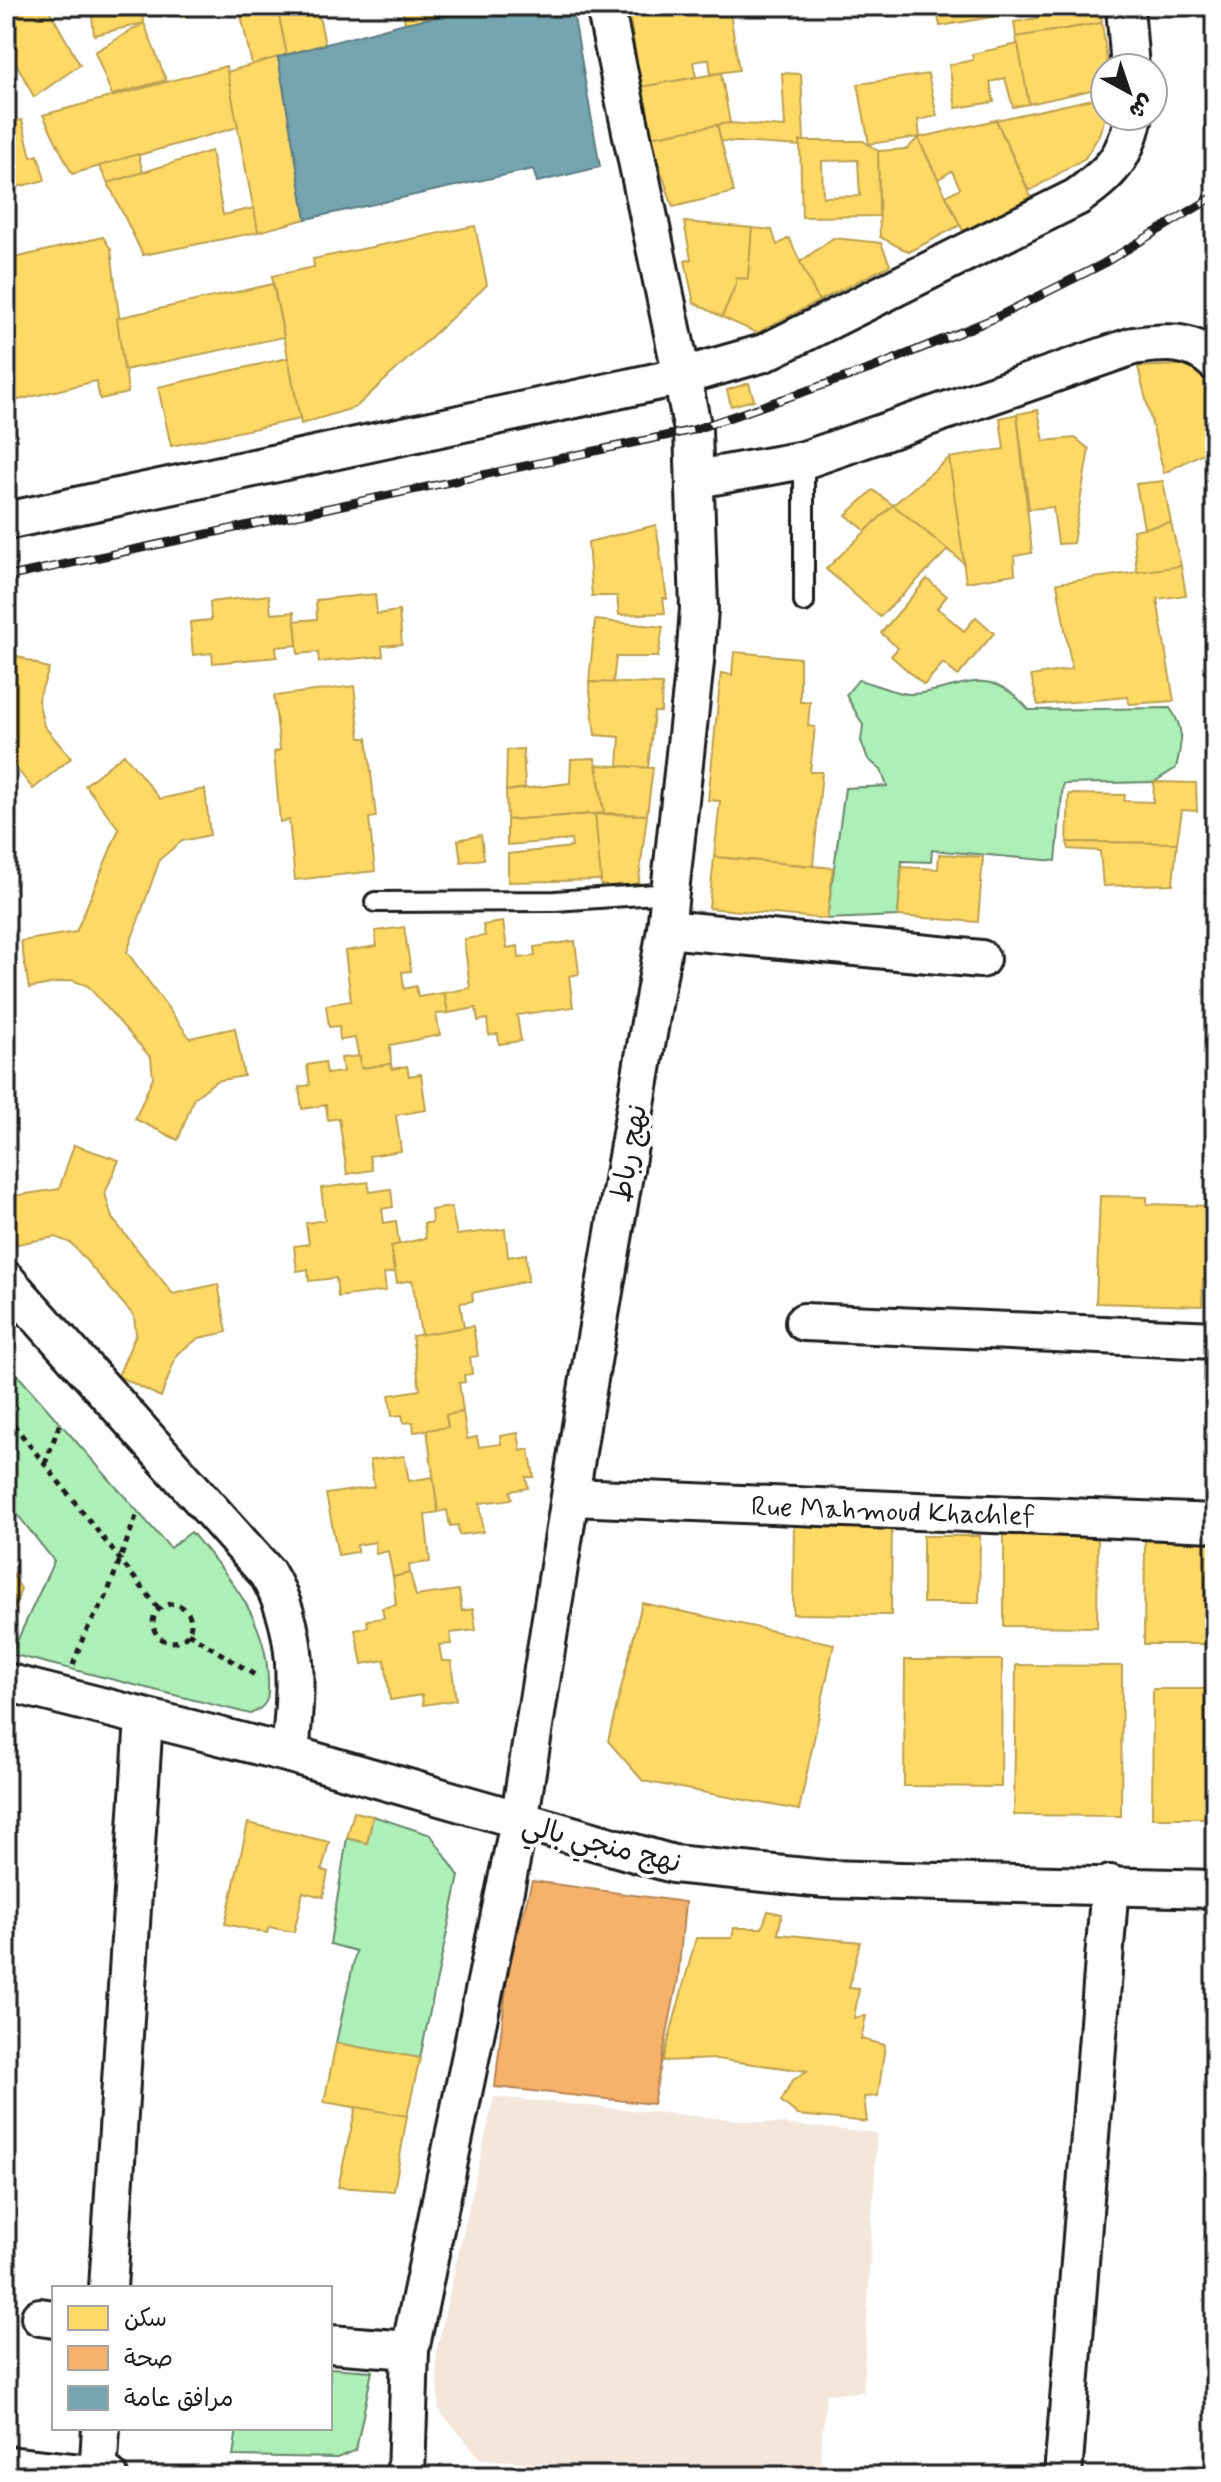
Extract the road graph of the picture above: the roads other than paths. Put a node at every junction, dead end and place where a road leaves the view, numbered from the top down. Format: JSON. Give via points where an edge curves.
{"nodes":[{"id":1,"x":605,"y":6,"type":"edge"},
{"id":2,"x":1125,"y":6,"type":"edge"},
{"id":3,"x":1129,"y":52,"type":"edge"},
{"id":4,"x":1131,"y":132,"type":"edge"},
{"id":5,"x":1215,"y":362,"type":"edge"},
{"id":6,"x":683,"y":376,"type":"junction"},
{"id":7,"x":804,"y":460,"type":"junction"},
{"id":8,"x":697,"y":479,"type":"junction"},
{"id":9,"x":6,"y":521,"type":"edge"},
{"id":10,"x":804,"y":602,"type":"dead end"},
{"id":11,"x":670,"y":893,"type":"junction"},
{"id":12,"x":375,"y":902,"type":"dead end"},
{"id":13,"x":666,"y":929,"type":"junction"},
{"id":14,"x":981,"y":959,"type":"dead end"},
{"id":15,"x":6,"y":1280,"type":"edge"},
{"id":16,"x":804,"y":1322,"type":"dead end"},
{"id":17,"x":1215,"y":1340,"type":"edge"},
{"id":18,"x":571,"y":1497,"type":"junction"},
{"id":19,"x":1215,"y":1523,"type":"edge"},
{"id":20,"x":6,"y":1682,"type":"edge"},
{"id":21,"x":144,"y":1718,"type":"junction"},
{"id":22,"x":290,"y":1754,"type":"junction"},
{"id":23,"x":519,"y":1822,"type":"junction"},
{"id":24,"x":1110,"y":1884,"type":"junction"},
{"id":25,"x":1215,"y":1889,"type":"edge"},
{"id":26,"x":108,"y":2286,"type":"edge"},
{"id":27,"x":332,"y":2344,"type":"edge"},
{"id":28,"x":410,"y":2350,"type":"junction"},
{"id":29,"x":101,"y":2430,"type":"edge"},
{"id":30,"x":6,"y":2465,"type":"edge"},
{"id":31,"x":98,"y":2476,"type":"edge"},
{"id":32,"x":109,"y":2476,"type":"edge"},
{"id":33,"x":406,"y":2476,"type":"edge"},
{"id":34,"x":1063,"y":2476,"type":"edge"}],
"edges":[{"from":1,"to":6,"type":"street","name":"نهج رباط"},
{"from":2,"to":3,"type":"street"},
{"from":4,"to":6,"type":"street","via":[[1110,173],[1077,197],[764,353]]},
{"from":5,"to":7,"type":"street","via":[[1203,351],[1174,341],[1133,346]]},
{"from":6,"to":8,"type":"street","name":"نهج رباط"},
{"from":6,"to":9,"type":"street"},
{"from":7,"to":8,"type":"street"},
{"from":7,"to":10,"type":"lane"},
{"from":8,"to":11,"type":"street","name":"نهج رباط","via":[[695,662]]},
{"from":11,"to":12,"type":"lane","via":[[555,901]]},
{"from":11,"to":13,"type":"street","name":"نهج رباط"},
{"from":13,"to":14,"type":"street"},
{"from":13,"to":18,"type":"street","name":"نهج رباط"},
{"from":15,"to":22,"type":"street","via":[[267,1573],[290,1621],[297,1685]]},
{"from":16,"to":17,"type":"street"},
{"from":18,"to":19,"type":"street","name":"Rue Mahmoud Khachlef"},
{"from":18,"to":23,"type":"street","name":"نهج رباط"},
{"from":20,"to":21,"type":"street","name":"نهج منجي بالي"},
{"from":21,"to":22,"type":"street","name":"نهج منجي بالي"},
{"from":21,"to":26,"type":"street"},
{"from":22,"to":23,"type":"street","name":"نهج منجي بالي"},
{"from":23,"to":24,"type":"street","name":"نهج منجي بالي","via":[[673,1864],[825,1879]]},
{"from":23,"to":28,"type":"street","name":"نهج رباط"},
{"from":24,"to":25,"type":"street","name":"نهج منجي بالي"},
{"from":24,"to":34,"type":"street"},
{"from":27,"to":28,"type":"street"},
{"from":28,"to":33,"type":"street","name":"نهج رباط"},
{"from":29,"to":31,"type":"street"},
{"from":30,"to":31,"type":"street"},
{"from":31,"to":32,"type":"street"}]}
